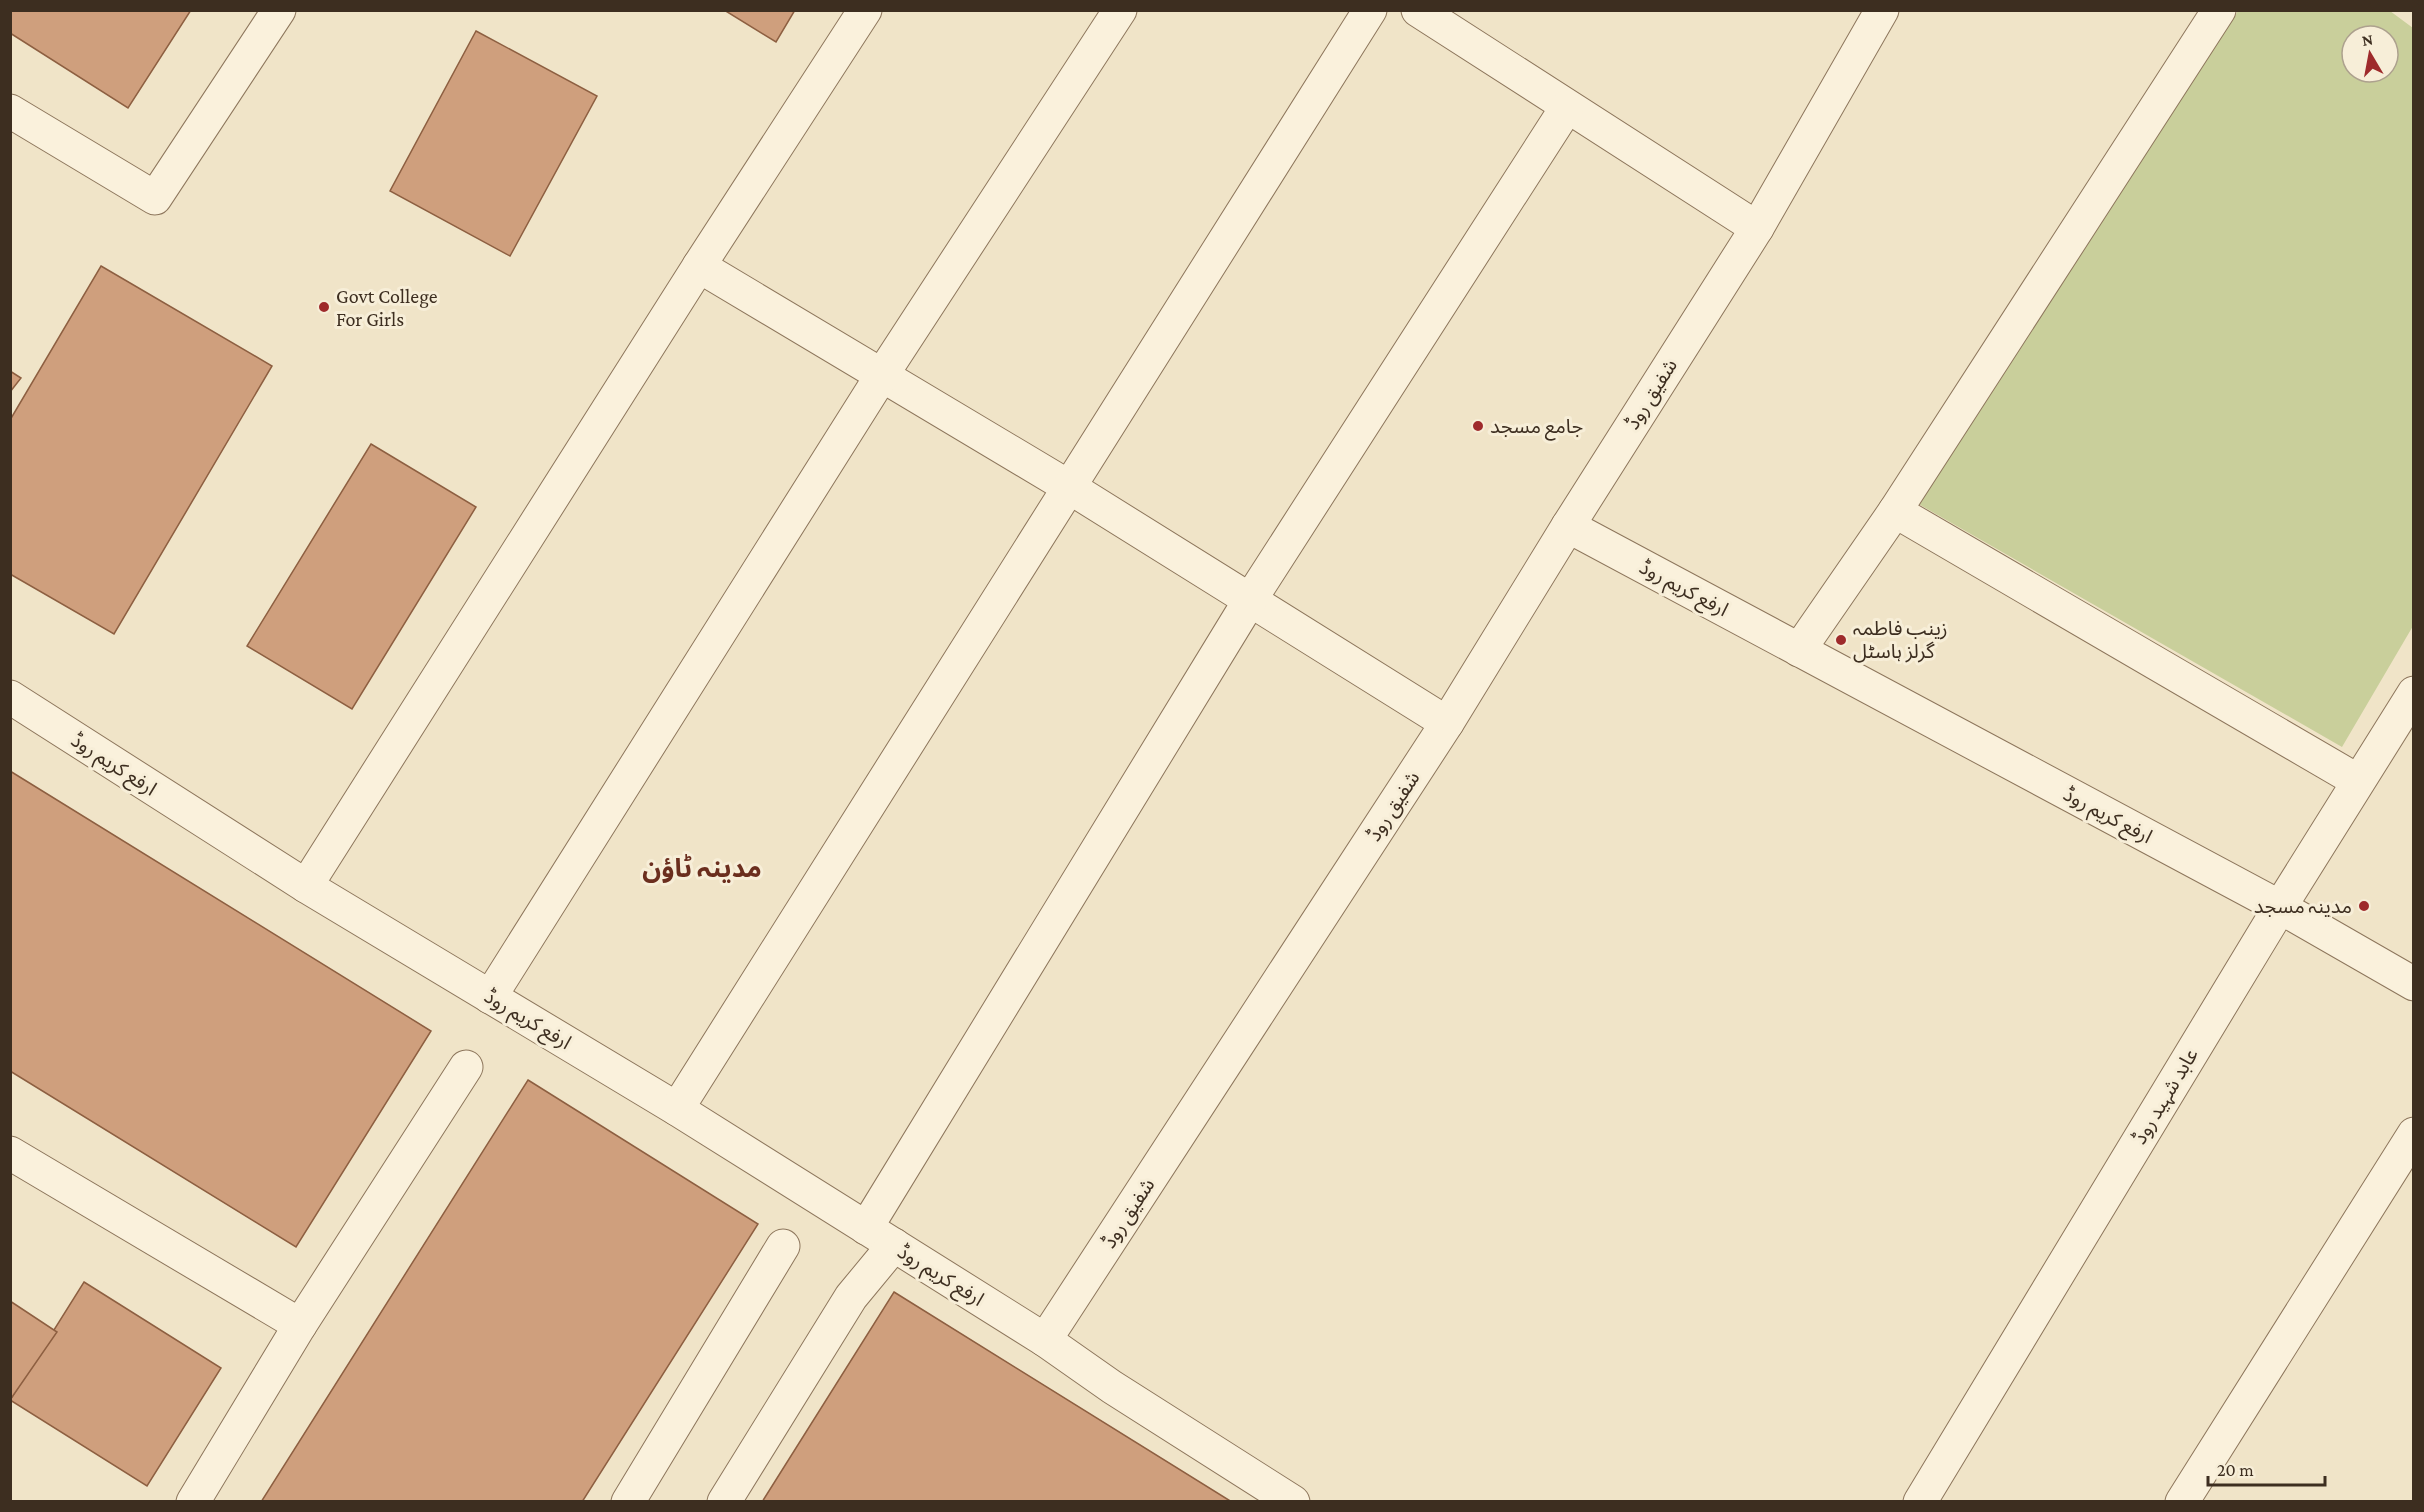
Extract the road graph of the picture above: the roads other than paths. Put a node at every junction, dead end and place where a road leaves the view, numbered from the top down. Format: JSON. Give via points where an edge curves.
{"nodes":[{"id":1,"x":279,"y":10,"type":"edge"},
{"id":2,"x":865,"y":10,"type":"edge"},
{"id":3,"x":1120,"y":10,"type":"edge"},
{"id":4,"x":1370,"y":10,"type":"edge"},
{"id":5,"x":1418,"y":10,"type":"edge"},
{"id":6,"x":1882,"y":10,"type":"edge"},
{"id":7,"x":2219,"y":10,"type":"edge"},
{"id":8,"x":1567,"y":107,"type":"junction"},
{"id":9,"x":10,"y":111,"type":"edge"},
{"id":10,"x":1757,"y":228,"type":"junction"},
{"id":11,"x":699,"y":266,"type":"junction"},
{"id":12,"x":882,"y":375,"type":"junction"},
{"id":13,"x":1069,"y":487,"type":"junction"},
{"id":14,"x":1895,"y":511,"type":"junction"},
{"id":15,"x":1568,"y":526,"type":"junction"},
{"id":16,"x":1250,"y":600,"type":"junction"},
{"id":17,"x":1799,"y":650,"type":"junction"},
{"id":18,"x":2414,"y":693,"type":"edge"},
{"id":19,"x":10,"y":697,"type":"edge"},
{"id":20,"x":1447,"y":723,"type":"junction"},
{"id":21,"x":2358,"y":781,"type":"junction"},
{"id":22,"x":306,"y":886,"type":"junction"},
{"id":23,"x":2280,"y":907,"type":"junction"},
{"id":24,"x":2414,"y":984,"type":"edge"},
{"id":25,"x":490,"y":997,"type":"junction"},
{"id":26,"x":466,"y":1067,"type":"dead end"},
{"id":27,"x":677,"y":1109,"type":"junction"},
{"id":28,"x":2414,"y":1134,"type":"edge"},
{"id":29,"x":10,"y":1153,"type":"edge"},
{"id":30,"x":866,"y":1228,"type":"junction"},
{"id":31,"x":894,"y":1245,"type":"junction"},
{"id":32,"x":783,"y":1246,"type":"dead end"},
{"id":33,"x":300,"y":1325,"type":"junction"},
{"id":34,"x":1046,"y":1340,"type":"junction"},
{"id":35,"x":193,"y":1502,"type":"edge"},
{"id":36,"x":627,"y":1502,"type":"edge"},
{"id":37,"x":724,"y":1502,"type":"edge"},
{"id":38,"x":1293,"y":1502,"type":"edge"},
{"id":39,"x":1920,"y":1502,"type":"edge"},
{"id":40,"x":2182,"y":1502,"type":"edge"}],
"edges":[{"from":1,"to":9,"type":"street","via":[[156,198]]},
{"from":2,"to":11,"type":"street"},
{"from":3,"to":12,"type":"street"},
{"from":4,"to":13,"type":"street"},
{"from":5,"to":8,"type":"street"},
{"from":6,"to":10,"type":"street","name":"شفیق روڈ"},
{"from":7,"to":14,"type":"street"},
{"from":8,"to":10,"type":"street"},
{"from":8,"to":16,"type":"street"},
{"from":10,"to":15,"type":"street","name":"شفیق روڈ"},
{"from":11,"to":12,"type":"street"},
{"from":11,"to":22,"type":"street"},
{"from":12,"to":13,"type":"street"},
{"from":12,"to":25,"type":"street"},
{"from":13,"to":16,"type":"street"},
{"from":13,"to":27,"type":"street"},
{"from":14,"to":17,"type":"street"},
{"from":14,"to":21,"type":"street"},
{"from":15,"to":17,"type":"street","name":"ارفع کریم روڈ"},
{"from":15,"to":20,"type":"street","name":"شفیق روڈ"},
{"from":16,"to":20,"type":"street"},
{"from":16,"to":30,"type":"street"},
{"from":17,"to":23,"type":"street","name":"ارفع کریم روڈ"},
{"from":18,"to":21,"type":"street","name":"عابد شہید روڈ"},
{"from":19,"to":22,"type":"street","name":"ارفع کریم روڈ"},
{"from":20,"to":34,"type":"street","name":"شفیق روڈ"},
{"from":21,"to":23,"type":"street","name":"عابد شہید روڈ"},
{"from":22,"to":25,"type":"street","name":"ارفع کریم روڈ"},
{"from":23,"to":24,"type":"street","name":"ارفع کریم روڈ"},
{"from":23,"to":39,"type":"street","name":"عابد شہید روڈ"},
{"from":25,"to":27,"type":"street","name":"ارفع کریم روڈ"},
{"from":26,"to":33,"type":"street"},
{"from":27,"to":30,"type":"street","name":"ارفع کریم روڈ"},
{"from":28,"to":40,"type":"street"},
{"from":29,"to":33,"type":"street"},
{"from":30,"to":31,"type":"street","name":"ارفع کریم روڈ"},
{"from":31,"to":34,"type":"street","name":"ارفع کریم روڈ"},
{"from":31,"to":37,"type":"street","via":[[851,1297]]},
{"from":32,"to":36,"type":"street"},
{"from":33,"to":35,"type":"street"},
{"from":34,"to":38,"type":"street"}]}
